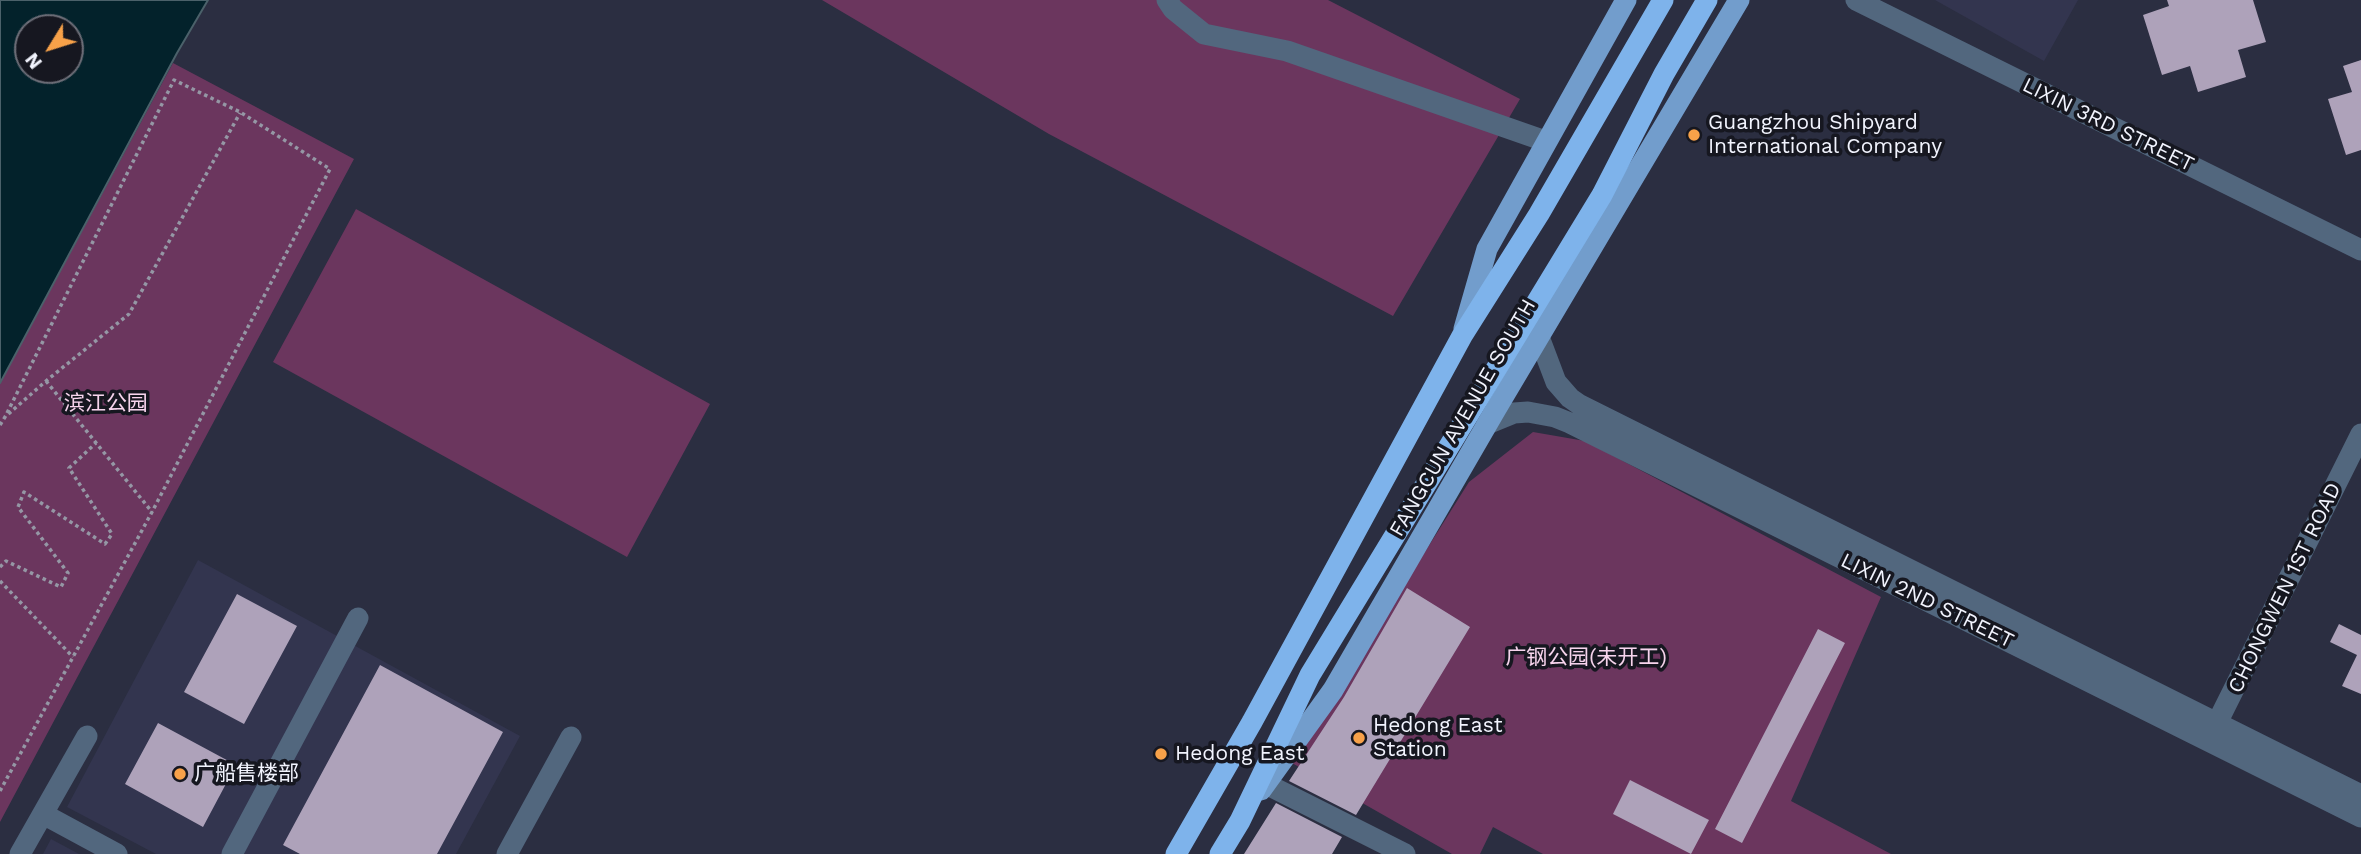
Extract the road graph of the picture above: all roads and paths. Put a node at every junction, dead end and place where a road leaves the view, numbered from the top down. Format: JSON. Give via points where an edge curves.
{"nodes":[{"id":1,"x":1167,"y":0,"type":"edge"},
{"id":2,"x":1626,"y":0,"type":"edge"},
{"id":3,"x":1663,"y":0,"type":"edge"},
{"id":4,"x":1707,"y":0,"type":"edge"},
{"id":5,"x":1739,"y":0,"type":"edge"},
{"id":6,"x":1856,"y":0,"type":"edge"},
{"id":7,"x":240,"y":112,"type":"junction"},
{"id":8,"x":1545,"y":141,"type":"junction"},
{"id":9,"x":2361,"y":250,"type":"edge"},
{"id":10,"x":1462,"y":336,"type":"junction"},
{"id":11,"x":1539,"y":337,"type":"junction"},
{"id":12,"x":46,"y":381,"type":"junction"},
{"id":13,"x":5,"y":417,"type":"junction"},
{"id":14,"x":1488,"y":424,"type":"junction"},
{"id":15,"x":0,"y":425,"type":"edge"},
{"id":16,"x":2361,"y":434,"type":"edge"},
{"id":17,"x":96,"y":443,"type":"junction"},
{"id":18,"x":152,"y":512,"type":"junction"},
{"id":19,"x":0,"y":567,"type":"edge"},
{"id":20,"x":0,"y":581,"type":"edge"},
{"id":21,"x":358,"y":618,"type":"dead end"},
{"id":22,"x":73,"y":657,"type":"junction"},
{"id":23,"x":2213,"y":732,"type":"junction"},
{"id":24,"x":87,"y":736,"type":"dead end"},
{"id":25,"x":571,"y":737,"type":"dead end"},
{"id":26,"x":0,"y":772,"type":"edge"},
{"id":27,"x":8,"y":776,"type":"junction"},
{"id":28,"x":1266,"y":784,"type":"junction"},
{"id":29,"x":0,"y":791,"type":"edge"},
{"id":30,"x":2361,"y":795,"type":"edge"},
{"id":31,"x":43,"y":814,"type":"junction"},
{"id":32,"x":2361,"y":817,"type":"edge"},
{"id":33,"x":1240,"y":821,"type":"junction"},
{"id":34,"x":20,"y":854,"type":"edge"},
{"id":35,"x":117,"y":854,"type":"edge"},
{"id":36,"x":232,"y":854,"type":"edge"},
{"id":37,"x":507,"y":854,"type":"edge"},
{"id":38,"x":1176,"y":854,"type":"edge"},
{"id":39,"x":1220,"y":854,"type":"edge"},
{"id":40,"x":1405,"y":854,"type":"edge"}],
"edges":[{"from":1,"to":8,"type":"street","via":[[1204,34],[1287,51]]},
{"from":2,"to":8,"type":"main road","name":"FANGCUN AVENUE SOUTH"},
{"from":3,"to":10,"type":"highway"},
{"from":4,"to":33,"type":"highway","via":[[1602,195],[1310,675]]},
{"from":5,"to":11,"type":"main road","name":"FANGCUN AVENUE SOUTH"},
{"from":6,"to":9,"type":"street","name":"LIXIN 3RD STREET"},
{"from":7,"to":12,"type":"path","via":[[129,314]]},
{"from":7,"to":13,"type":"path","via":[[174,80]]},
{"from":7,"to":18,"type":"path","via":[[330,169]]},
{"from":8,"to":10,"type":"main road","name":"FANGCUN AVENUE SOUTH","via":[[1487,249]]},
{"from":10,"to":38,"type":"highway","name":"FANGCUN AVENUE SOUTH"},
{"from":11,"to":14,"type":"main road","name":"FANGCUN AVENUE SOUTH"},
{"from":11,"to":23,"type":"street","name":"LIXIN 2ND STREET","via":[[1556,382],[1580,405]]},
{"from":12,"to":13,"type":"path"},
{"from":12,"to":17,"type":"path"},
{"from":13,"to":15,"type":"path"},
{"from":14,"to":23,"type":"street","name":"LIXIN 2ND STREET","via":[[1528,412],[1570,423]]},
{"from":14,"to":28,"type":"main road","name":"FANGCUN AVENUE SOUTH","via":[[1333,690]]},
{"from":16,"to":23,"type":"street","name":"CHONGWEN 1ST ROAD"},
{"from":17,"to":18,"type":"path"},
{"from":17,"to":19,"type":"path","via":[[69,468],[111,534],[105,544],[24,492],[18,507],[68,573],[61,587],[6,561]]},
{"from":18,"to":22,"type":"path"},
{"from":20,"to":22,"type":"path"},
{"from":21,"to":36,"type":"street"},
{"from":22,"to":27,"type":"path"},
{"from":23,"to":30,"type":"street","name":"LIXIN 2ND STREET"},
{"from":23,"to":32,"type":"street","name":"LIXIN 2ND STREET"},
{"from":24,"to":31,"type":"street"},
{"from":25,"to":37,"type":"street"},
{"from":26,"to":27,"type":"path"},
{"from":27,"to":29,"type":"path"},
{"from":28,"to":33,"type":"main road","name":"FANGCUN AVENUE SOUTH"},
{"from":28,"to":40,"type":"street"},
{"from":31,"to":34,"type":"street"},
{"from":31,"to":35,"type":"street"},
{"from":33,"to":39,"type":"highway","name":"FANGCUN AVENUE SOUTH"}]}
